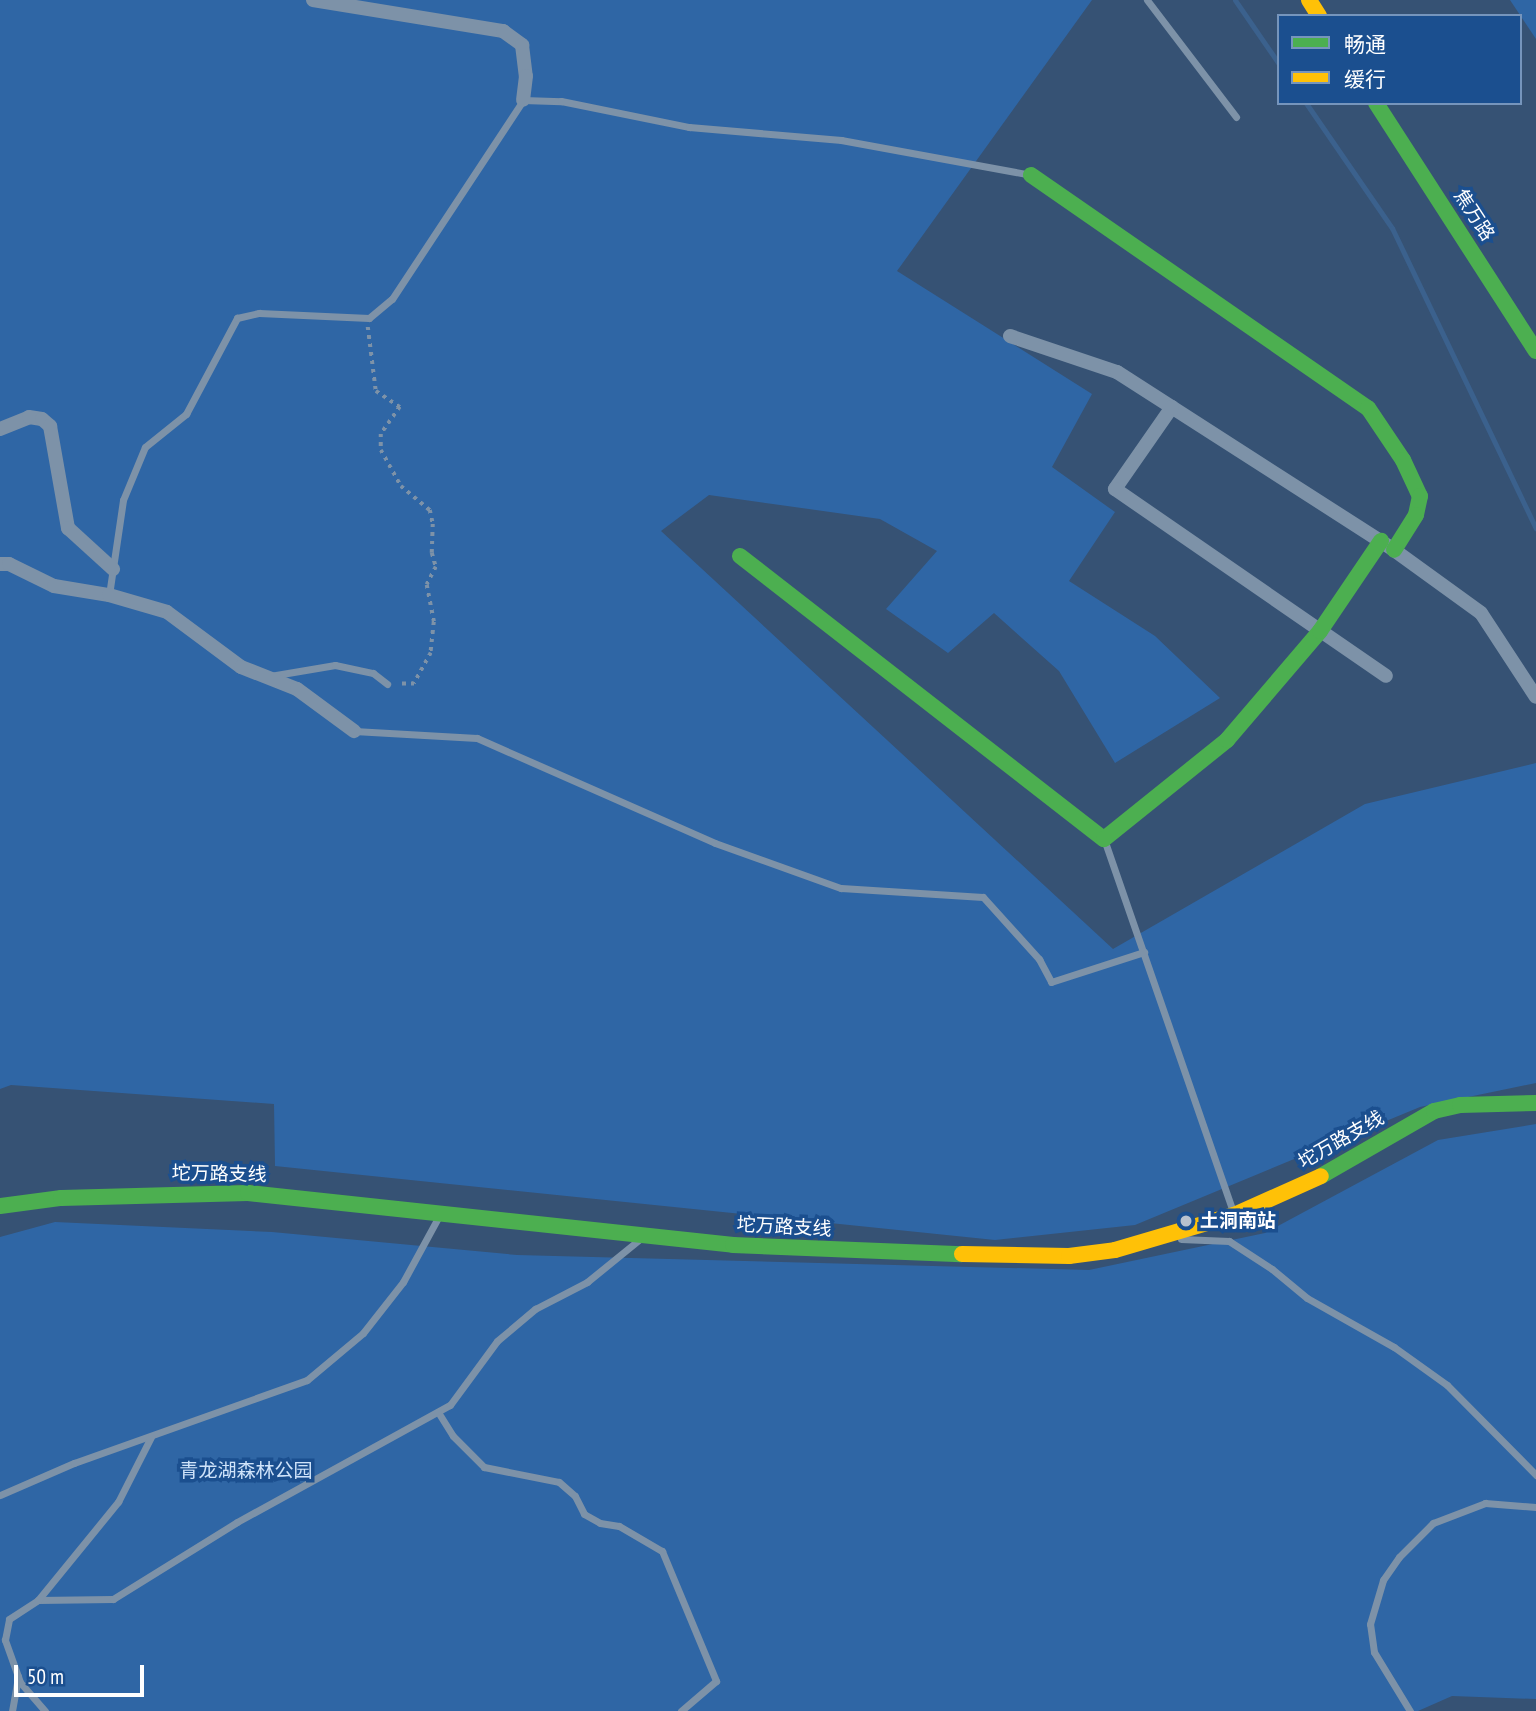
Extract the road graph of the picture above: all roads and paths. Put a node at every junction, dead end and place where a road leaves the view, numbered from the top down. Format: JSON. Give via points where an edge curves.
{"nodes":[{"id":1,"x":313,"y":0,"type":"edge"},
{"id":2,"x":1147,"y":0,"type":"edge"},
{"id":3,"x":523,"y":100,"type":"junction"},
{"id":4,"x":1377,"y":105,"type":"edge"},
{"id":5,"x":1236,"y":117,"type":"dead end"},
{"id":6,"x":1031,"y":175,"type":"joint"},
{"id":7,"x":369,"y":318,"type":"junction"},
{"id":8,"x":1010,"y":336,"type":"dead end"},
{"id":9,"x":1536,"y":351,"type":"edge"},
{"id":10,"x":1172,"y":407,"type":"junction"},
{"id":11,"x":0,"y":429,"type":"edge"},
{"id":12,"x":1387,"y":546,"type":"junction"},
{"id":13,"x":740,"y":556,"type":"dead end"},
{"id":14,"x":0,"y":564,"type":"edge"},
{"id":15,"x":113,"y":569,"type":"junction"},
{"id":16,"x":109,"y":595,"type":"junction"},
{"id":17,"x":1320,"y":631,"type":"junction"},
{"id":18,"x":1386,"y":676,"type":"dead end"},
{"id":19,"x":266,"y":677,"type":"junction"},
{"id":20,"x":387,"y":684,"type":"joint"},
{"id":21,"x":1536,"y":697,"type":"edge"},
{"id":22,"x":354,"y":731,"type":"joint"},
{"id":23,"x":1104,"y":839,"type":"junction"},
{"id":24,"x":1144,"y":952,"type":"junction"},
{"id":25,"x":1536,"y":1103,"type":"edge"},
{"id":26,"x":0,"y":1206,"type":"edge"},
{"id":27,"x":440,"y":1214,"type":"junction"},
{"id":28,"x":1234,"y":1215,"type":"junction"},
{"id":29,"x":641,"y":1238,"type":"junction"},
{"id":30,"x":1163,"y":1238,"type":"junction"},
{"id":31,"x":438,"y":1412,"type":"junction"},
{"id":32,"x":152,"y":1437,"type":"junction"},
{"id":33,"x":1536,"y":1475,"type":"edge"},
{"id":34,"x":0,"y":1495,"type":"edge"},
{"id":35,"x":1536,"y":1507,"type":"edge"},
{"id":36,"x":38,"y":1600,"type":"junction"},
{"id":37,"x":18,"y":1676,"type":"junction"},
{"id":38,"x":12,"y":1711,"type":"edge"},
{"id":39,"x":45,"y":1711,"type":"edge"},
{"id":40,"x":681,"y":1711,"type":"edge"},
{"id":41,"x":1410,"y":1711,"type":"edge"}],
"edges":[{"from":1,"to":3,"type":"street","via":[[503,31],[522,45]]},
{"from":2,"to":5,"type":"lane"},
{"from":3,"to":6,"type":"lane","via":[[561,101],[689,127],[841,140]]},
{"from":3,"to":7,"type":"lane","via":[[392,299]]},
{"from":4,"to":9,"type":"main road","name":"焦万路"},
{"from":6,"to":12,"type":"main road","via":[[1368,408],[1403,460],[1420,496],[1416,515]]},
{"from":7,"to":15,"type":"lane","via":[[259,313],[237,318],[186,414],[145,447],[123,500]]},
{"from":7,"to":20,"type":"path","via":[[367,335],[376,391],[400,407],[381,434],[381,450],[401,486],[430,510],[436,566],[428,585],[434,621],[431,653],[414,684]]},
{"from":8,"to":10,"type":"street","via":[[1117,372]]},
{"from":10,"to":12,"type":"street"},
{"from":10,"to":17,"type":"street","via":[[1115,489]]},
{"from":11,"to":15,"type":"street","via":[[29,416],[50,426],[68,528]]},
{"from":12,"to":17,"type":"main road"},
{"from":12,"to":21,"type":"street","via":[[1481,612]]},
{"from":13,"to":23,"type":"main road"},
{"from":14,"to":16,"type":"street","via":[[54,586]]},
{"from":15,"to":16,"type":"lane"},
{"from":16,"to":19,"type":"street","via":[[167,612],[242,667]]},
{"from":17,"to":18,"type":"street"},
{"from":17,"to":23,"type":"main road","via":[[1227,740]]},
{"from":19,"to":20,"type":"lane","via":[[335,665],[373,673]]},
{"from":19,"to":22,"type":"street","via":[[297,689]]},
{"from":22,"to":24,"type":"lane","via":[[477,738],[715,843],[841,888],[984,897],[1039,959],[1051,982]]},
{"from":23,"to":24,"type":"lane"},
{"from":24,"to":28,"type":"lane"},
{"from":25,"to":28,"type":"main road","name":"坨万路支线","via":[[1460,1105],[1434,1111],[1311,1182]]},
{"from":26,"to":27,"type":"main road","name":"坨万路支线","via":[[74,1197],[248,1193]]},
{"from":27,"to":29,"type":"main road","name":"坨万路支线"},
{"from":27,"to":32,"type":"lane","via":[[403,1282],[363,1333],[307,1380]]},
{"from":28,"to":30,"type":"main road","name":"坨万路支线"},
{"from":29,"to":30,"type":"main road","name":"坨万路支线","via":[[829,1251],[1027,1256],[1115,1250]]},
{"from":29,"to":31,"type":"lane","via":[[587,1282],[534,1308],[497,1341],[450,1405]]},
{"from":30,"to":33,"type":"lane","via":[[1230,1241],[1307,1298],[1394,1347],[1447,1385]]},
{"from":31,"to":36,"type":"lane","via":[[237,1522],[113,1599]]},
{"from":31,"to":40,"type":"lane","via":[[453,1436],[484,1466],[559,1482],[575,1496],[584,1514],[619,1526],[662,1551],[716,1681]]},
{"from":32,"to":34,"type":"lane","via":[[74,1463]]},
{"from":32,"to":36,"type":"lane","via":[[118,1502]]},
{"from":35,"to":41,"type":"lane","via":[[1485,1503],[1433,1523],[1383,1580],[1370,1624],[1374,1652]]},
{"from":36,"to":37,"type":"lane","via":[[9,1619],[5,1640]]},
{"from":37,"to":38,"type":"lane"},
{"from":37,"to":39,"type":"lane"}]}
